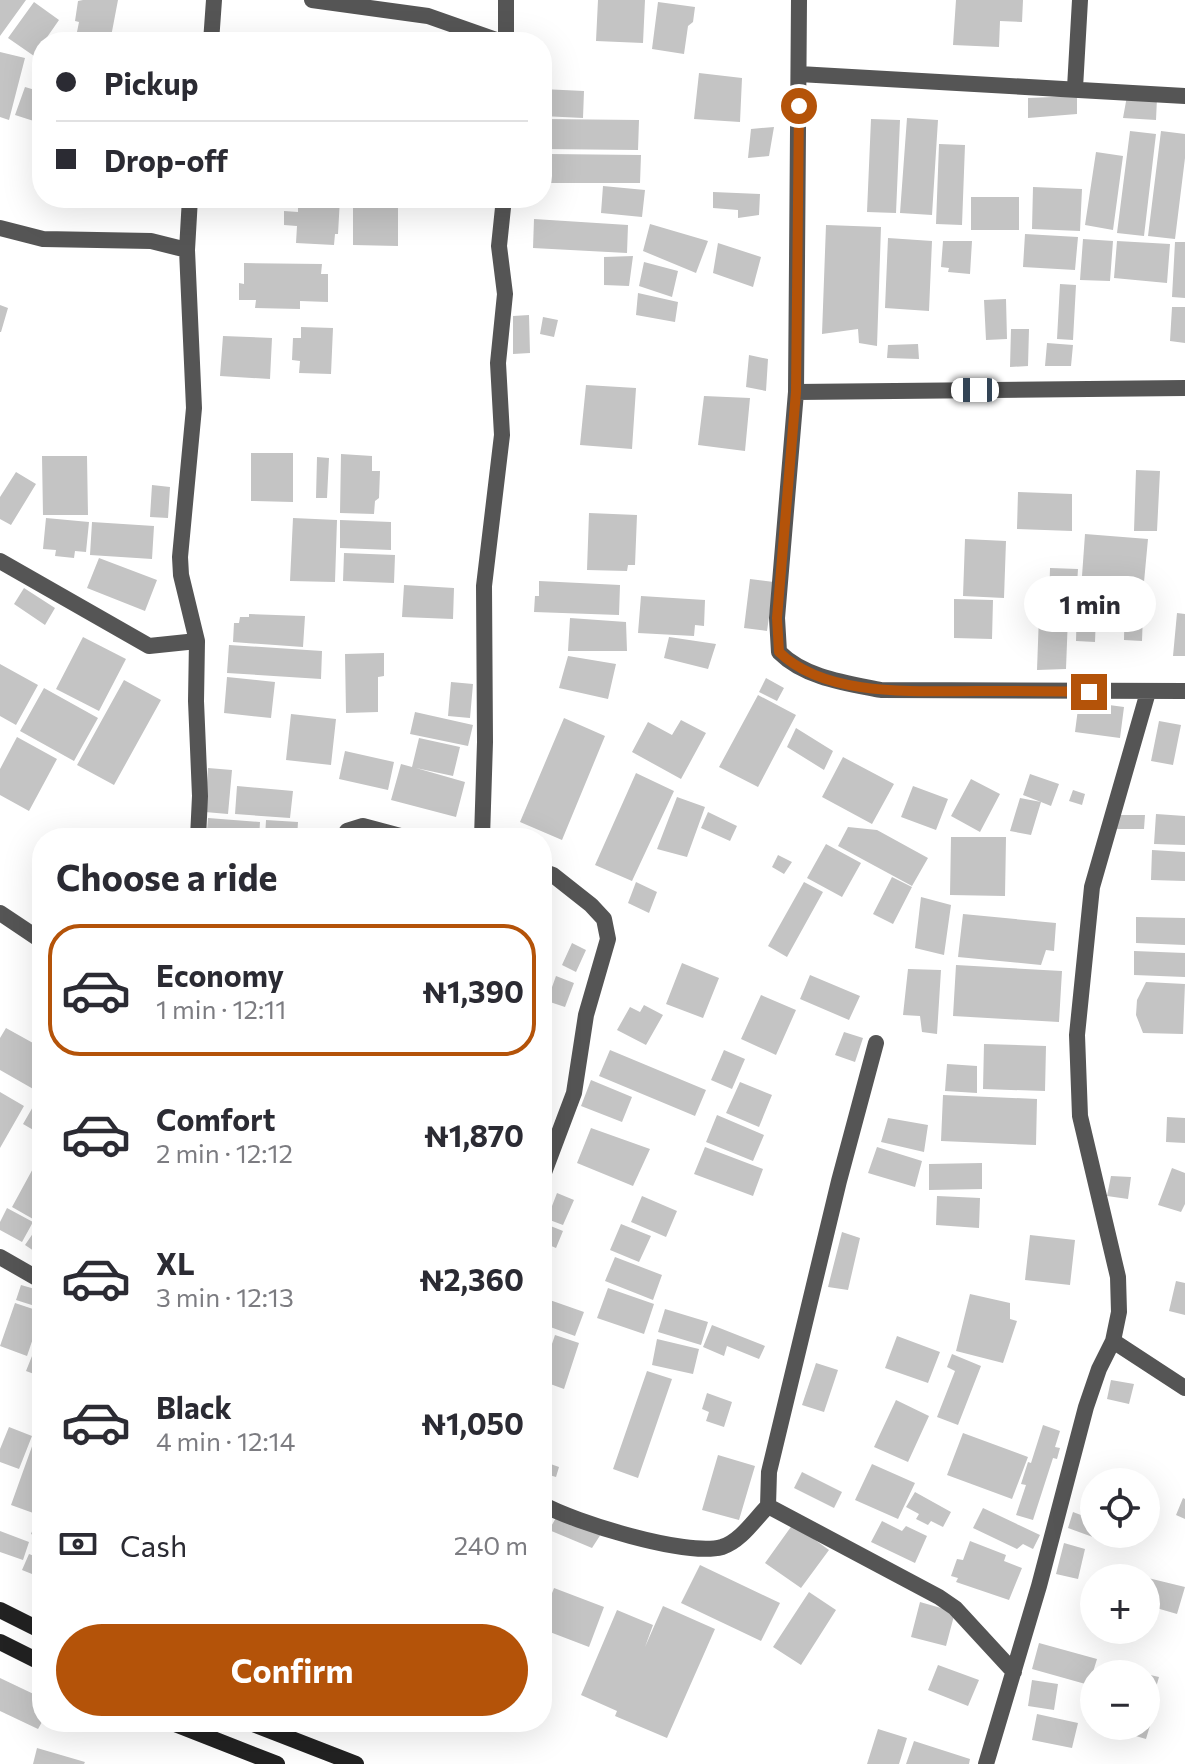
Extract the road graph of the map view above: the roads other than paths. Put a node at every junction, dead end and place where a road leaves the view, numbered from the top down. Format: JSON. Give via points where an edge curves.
{"nodes":[{"id":1,"x":214,"y":0,"type":"edge"},
{"id":2,"x":312,"y":0,"type":"edge"},
{"id":3,"x":506,"y":0,"type":"edge"},
{"id":4,"x":799,"y":0,"type":"edge"},
{"id":5,"x":1080,"y":0,"type":"edge"},
{"id":6,"x":212,"y":32,"type":"edge"},
{"id":7,"x":475,"y":32,"type":"edge"},
{"id":8,"x":504,"y":32,"type":"edge"},
{"id":9,"x":799,"y":74,"type":"junction"},
{"id":10,"x":1075,"y":88,"type":"junction"},
{"id":11,"x":1185,"y":96,"type":"edge"},
{"id":12,"x":189,"y":208,"type":"edge"},
{"id":13,"x":503,"y":208,"type":"edge"},
{"id":14,"x":0,"y":228,"type":"edge"},
{"id":15,"x":187,"y":250,"type":"junction"},
{"id":16,"x":1185,"y":388,"type":"edge"},
{"id":17,"x":796,"y":392,"type":"junction"},
{"id":18,"x":0,"y":561,"type":"edge"},
{"id":19,"x":197,"y":641,"type":"junction"},
{"id":20,"x":1185,"y":691,"type":"edge"},
{"id":21,"x":1148,"y":692,"type":"junction"},
{"id":22,"x":198,"y":828,"type":"edge"},
{"id":23,"x":482,"y":828,"type":"edge"},
{"id":24,"x":552,"y":875,"type":"edge"},
{"id":25,"x":0,"y":913,"type":"edge"},
{"id":26,"x":32,"y":934,"type":"edge"},
{"id":27,"x":876,"y":1043,"type":"dead end"},
{"id":28,"x":552,"y":1151,"type":"edge"},
{"id":29,"x":0,"y":1257,"type":"edge"},
{"id":30,"x":32,"y":1275,"type":"edge"},
{"id":31,"x":1113,"y":1341,"type":"junction"},
{"id":32,"x":1185,"y":1388,"type":"edge"},
{"id":33,"x":768,"y":1506,"type":"junction"},
{"id":34,"x":552,"y":1509,"type":"edge"},
{"id":35,"x":0,"y":1610,"type":"edge"},
{"id":36,"x":32,"y":1626,"type":"edge"},
{"id":37,"x":0,"y":1642,"type":"edge"},
{"id":38,"x":32,"y":1658,"type":"edge"},
{"id":39,"x":1014,"y":1672,"type":"junction"},
{"id":40,"x":195,"y":1732,"type":"edge"},
{"id":41,"x":274,"y":1732,"type":"edge"},
{"id":42,"x":277,"y":1764,"type":"edge"},
{"id":43,"x":356,"y":1764,"type":"edge"},
{"id":44,"x":986,"y":1764,"type":"edge"}],
"edges":[{"from":1,"to":6,"type":"street"},
{"from":2,"to":7,"type":"street","via":[[428,16]]},
{"from":3,"to":8,"type":"street"},
{"from":4,"to":9,"type":"street"},
{"from":5,"to":10,"type":"street"},
{"from":9,"to":10,"type":"street"},
{"from":9,"to":17,"type":"street"},
{"from":10,"to":11,"type":"street"},
{"from":12,"to":15,"type":"street"},
{"from":13,"to":23,"type":"street","via":[[499,246],[505,294],[498,363],[502,435],[484,586]]},
{"from":14,"to":15,"type":"street","via":[[43,239],[151,241]]},
{"from":15,"to":19,"type":"street","via":[[194,419],[180,557]]},
{"from":16,"to":17,"type":"street"},
{"from":17,"to":21,"type":"street","via":[[777,618],[779,652],[787,660],[835,681],[881,690]]},
{"from":18,"to":19,"type":"street","via":[[149,646]]},
{"from":19,"to":22,"type":"street"},
{"from":20,"to":21,"type":"street"},
{"from":21,"to":31,"type":"street","via":[[1092,887],[1077,1035],[1080,1116],[1118,1277]]},
{"from":24,"to":28,"type":"street","via":[[604,919],[608,939],[586,1015],[574,1093]]},
{"from":25,"to":26,"type":"street"},
{"from":27,"to":33,"type":"street","via":[[769,1472]]},
{"from":29,"to":30,"type":"street"},
{"from":31,"to":32,"type":"street"},
{"from":31,"to":39,"type":"street","via":[[1086,1407]]},
{"from":33,"to":34,"type":"street","via":[[736,1540],[703,1549],[625,1534]]},
{"from":33,"to":39,"type":"street","via":[[939,1597]]},
{"from":35,"to":36,"type":"main road"},
{"from":37,"to":38,"type":"main road"},
{"from":39,"to":44,"type":"street"},
{"from":40,"to":42,"type":"main road"},
{"from":41,"to":43,"type":"main road"}]}
